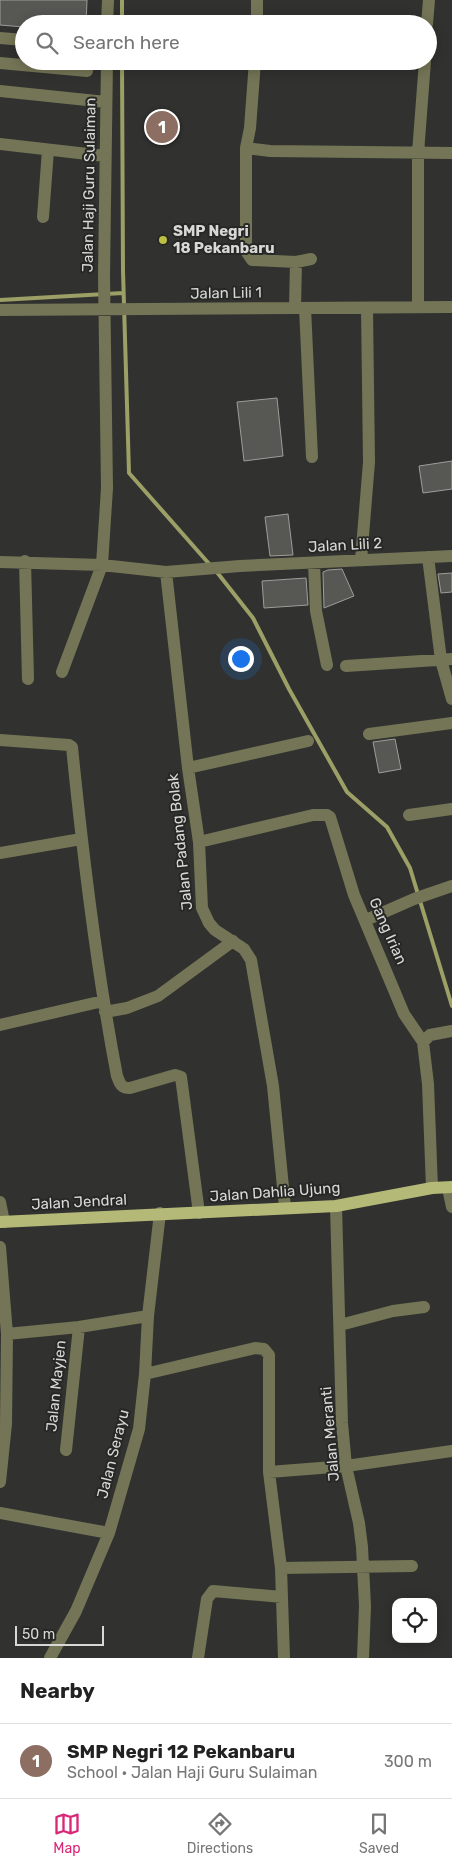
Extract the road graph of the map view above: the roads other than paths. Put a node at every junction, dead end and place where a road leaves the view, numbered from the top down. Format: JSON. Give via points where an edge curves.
{"nodes":[{"id":1,"x":108,"y":0,"type":"edge"},
{"id":2,"x":257,"y":0,"type":"edge"},
{"id":3,"x":429,"y":0,"type":"edge"},
{"id":4,"x":107,"y":15,"type":"edge"},
{"id":5,"x":257,"y":15,"type":"edge"},
{"id":6,"x":428,"y":15,"type":"edge"},
{"id":7,"x":0,"y":38,"type":"edge"},
{"id":8,"x":15,"y":39,"type":"edge"},
{"id":9,"x":0,"y":63,"type":"edge"},
{"id":10,"x":15,"y":64,"type":"edge"},
{"id":11,"x":76,"y":70,"type":"edge"},
{"id":12,"x":107,"y":70,"type":"edge"},
{"id":13,"x":254,"y":70,"type":"edge"},
{"id":14,"x":423,"y":70,"type":"edge"},
{"id":15,"x":87,"y":71,"type":"dead end"},
{"id":16,"x":0,"y":90,"type":"edge"},
{"id":17,"x":106,"y":102,"type":"junction"},
{"id":18,"x":0,"y":144,"type":"edge"},
{"id":19,"x":246,"y":148,"type":"junction"},
{"id":20,"x":48,"y":150,"type":"junction"},
{"id":21,"x":418,"y":153,"type":"junction"},
{"id":22,"x":452,"y":153,"type":"edge"},
{"id":23,"x":105,"y":156,"type":"junction"},
{"id":24,"x":43,"y":217,"type":"dead end"},
{"id":25,"x":311,"y":259,"type":"dead end"},
{"id":26,"x":296,"y":262,"type":"junction"},
{"id":27,"x":106,"y":306,"type":"junction"},
{"id":28,"x":418,"y":307,"type":"junction"},
{"id":29,"x":452,"y":307,"type":"edge"},
{"id":30,"x":300,"y":308,"type":"junction"},
{"id":31,"x":367,"y":308,"type":"junction"},
{"id":32,"x":0,"y":310,"type":"edge"},
{"id":33,"x":312,"y":457,"type":"dead end"},
{"id":34,"x":452,"y":556,"type":"edge"},
{"id":35,"x":428,"y":557,"type":"junction"},
{"id":36,"x":361,"y":560,"type":"junction"},
{"id":37,"x":25,"y":561,"type":"junction"},
{"id":38,"x":0,"y":562,"type":"edge"},
{"id":39,"x":314,"y":562,"type":"junction"},
{"id":40,"x":102,"y":565,"type":"junction"},
{"id":41,"x":166,"y":572,"type":"junction"},
{"id":42,"x":447,"y":659,"type":"edge"},
{"id":43,"x":327,"y":665,"type":"dead end"},
{"id":44,"x":346,"y":666,"type":"dead end"},
{"id":45,"x":62,"y":672,"type":"dead end"},
{"id":46,"x":28,"y":678,"type":"dead end"},
{"id":47,"x":452,"y":699,"type":"edge"},
{"id":48,"x":452,"y":724,"type":"edge"},
{"id":49,"x":369,"y":734,"type":"dead end"},
{"id":50,"x":0,"y":740,"type":"edge"},
{"id":51,"x":308,"y":741,"type":"dead end"},
{"id":52,"x":188,"y":768,"type":"junction"},
{"id":53,"x":452,"y":809,"type":"edge"},
{"id":54,"x":409,"y":815,"type":"dead end"},
{"id":55,"x":81,"y":839,"type":"junction"},
{"id":56,"x":199,"y":842,"type":"junction"},
{"id":57,"x":0,"y":853,"type":"edge"},
{"id":58,"x":452,"y":886,"type":"edge"},
{"id":59,"x":366,"y":920,"type":"junction"},
{"id":60,"x":233,"y":942,"type":"junction"},
{"id":61,"x":104,"y":1006,"type":"junction"},
{"id":62,"x":0,"y":1025,"type":"edge"},
{"id":63,"x":451,"y":1031,"type":"edge"},
{"id":64,"x":424,"y":1042,"type":"junction"},
{"id":65,"x":450,"y":1187,"type":"edge"},
{"id":66,"x":432,"y":1188,"type":"junction"},
{"id":67,"x":0,"y":1202,"type":"edge"},
{"id":68,"x":336,"y":1206,"type":"junction"},
{"id":69,"x":285,"y":1207,"type":"junction"},
{"id":70,"x":452,"y":1208,"type":"edge"},
{"id":71,"x":160,"y":1213,"type":"junction"},
{"id":72,"x":199,"y":1213,"type":"junction"},
{"id":73,"x":2,"y":1222,"type":"edge"},
{"id":74,"x":0,"y":1247,"type":"edge"},
{"id":75,"x":424,"y":1307,"type":"dead end"},
{"id":76,"x":148,"y":1316,"type":"junction"},
{"id":77,"x":340,"y":1325,"type":"junction"},
{"id":78,"x":79,"y":1327,"type":"junction"},
{"id":79,"x":7,"y":1334,"type":"junction"},
{"id":80,"x":3,"y":1372,"type":"edge"},
{"id":81,"x":145,"y":1374,"type":"junction"},
{"id":82,"x":66,"y":1450,"type":"dead end"},
{"id":83,"x":452,"y":1451,"type":"edge"},
{"id":84,"x":346,"y":1466,"type":"junction"},
{"id":85,"x":269,"y":1472,"type":"junction"},
{"id":86,"x":0,"y":1482,"type":"edge"},
{"id":87,"x":0,"y":1513,"type":"edge"},
{"id":88,"x":109,"y":1533,"type":"junction"},
{"id":89,"x":412,"y":1566,"type":"dead end"},
{"id":90,"x":281,"y":1568,"type":"junction"},
{"id":91,"x":363,"y":1568,"type":"junction"},
{"id":92,"x":282,"y":1597,"type":"junction"},
{"id":93,"x":50,"y":1658,"type":"edge"},
{"id":94,"x":198,"y":1658,"type":"edge"},
{"id":95,"x":284,"y":1658,"type":"edge"},
{"id":96,"x":363,"y":1658,"type":"edge"}],
"edges":[{"from":1,"to":4,"type":"street"},
{"from":2,"to":5,"type":"street"},
{"from":3,"to":6,"type":"street"},
{"from":7,"to":8,"type":"street"},
{"from":9,"to":10,"type":"street"},
{"from":11,"to":15,"type":"street"},
{"from":12,"to":17,"type":"street","name":"Jalan Haji Guru Sulaiman"},
{"from":13,"to":19,"type":"street"},
{"from":14,"to":21,"type":"street"},
{"from":16,"to":17,"type":"street"},
{"from":17,"to":23,"type":"street","name":"Jalan Haji Guru Sulaiman"},
{"from":18,"to":20,"type":"street"},
{"from":19,"to":21,"type":"street"},
{"from":19,"to":26,"type":"street","via":[[246,251],[252,260]]},
{"from":20,"to":23,"type":"street"},
{"from":20,"to":24,"type":"street"},
{"from":21,"to":22,"type":"street"},
{"from":21,"to":28,"type":"street"},
{"from":23,"to":27,"type":"street","name":"Jalan Haji Guru Sulaiman"},
{"from":25,"to":26,"type":"street"},
{"from":26,"to":30,"type":"street"},
{"from":27,"to":30,"type":"street","name":"Jalan Lili 1","via":[[139,310]]},
{"from":27,"to":32,"type":"street","name":"Jalan Lili 1"},
{"from":27,"to":40,"type":"street","name":"Jalan Haji Guru Sulaiman","via":[[107,488]]},
{"from":28,"to":29,"type":"street","name":"Jalan Lili 1"},
{"from":28,"to":31,"type":"street","name":"Jalan Lili 1"},
{"from":30,"to":31,"type":"street","name":"Jalan Lili 1"},
{"from":30,"to":33,"type":"street"},
{"from":31,"to":36,"type":"street","via":[[369,462]]},
{"from":34,"to":35,"type":"street","name":"Jalan Lili 2"},
{"from":35,"to":36,"type":"street","name":"Jalan Lili 2"},
{"from":35,"to":42,"type":"street"},
{"from":36,"to":39,"type":"street","name":"Jalan Lili 2"},
{"from":37,"to":38,"type":"street"},
{"from":37,"to":40,"type":"street"},
{"from":37,"to":46,"type":"street"},
{"from":39,"to":41,"type":"street","name":"Jalan Lili 2"},
{"from":39,"to":43,"type":"street","via":[[316,611]]},
{"from":40,"to":41,"type":"street"},
{"from":40,"to":45,"type":"street","name":"Jalan Haji Guru Sulaiman"},
{"from":41,"to":52,"type":"street","name":"Jalan Padang Bolak"},
{"from":42,"to":44,"type":"street"},
{"from":42,"to":47,"type":"street"},
{"from":48,"to":49,"type":"street"},
{"from":50,"to":55,"type":"street","via":[[71,746]]},
{"from":51,"to":52,"type":"street"},
{"from":52,"to":56,"type":"street","name":"Jalan Padang Bolak"},
{"from":53,"to":54,"type":"street"},
{"from":55,"to":57,"type":"street"},
{"from":55,"to":61,"type":"street"},
{"from":56,"to":59,"type":"street","name":"Gang Irian","via":[[312,815],[329,816],[344,868]]},
{"from":56,"to":60,"type":"street","name":"Jalan Padang Bolak","via":[[202,908],[215,930]]},
{"from":58,"to":59,"type":"street","via":[[432,891]]},
{"from":59,"to":64,"type":"street","name":"Gang Irian","via":[[404,1014]]},
{"from":60,"to":61,"type":"street","via":[[158,996],[127,1008]]},
{"from":60,"to":69,"type":"street","name":"Jalan Padang Bolak","via":[[244,949],[251,960],[273,1086]]},
{"from":61,"to":62,"type":"street"},
{"from":61,"to":72,"type":"street","via":[[121,1086],[130,1088],[175,1075],[181,1077]]},
{"from":63,"to":64,"type":"street","via":[[430,1035]]},
{"from":64,"to":66,"type":"street"},
{"from":65,"to":66,"type":"main road","name":"Jalan Dahlia Ujung"},
{"from":65,"to":70,"type":"street"},
{"from":66,"to":68,"type":"main road","name":"Jalan Dahlia Ujung"},
{"from":67,"to":73,"type":"street"},
{"from":68,"to":69,"type":"main road","name":"Jalan Dahlia Ujung"},
{"from":68,"to":77,"type":"street","name":"Jalan Meranti"},
{"from":69,"to":72,"type":"main road","name":"Jalan Dahlia Ujung"},
{"from":71,"to":72,"type":"main road","name":"Jalan Dahlia Ujung"},
{"from":71,"to":73,"type":"main road","name":"Jalan Jendral"},
{"from":71,"to":76,"type":"street","name":"Jalan Serayu"},
{"from":74,"to":79,"type":"street"},
{"from":75,"to":77,"type":"street","via":[[393,1311]]},
{"from":76,"to":78,"type":"street"},
{"from":76,"to":81,"type":"street","name":"Jalan Serayu"},
{"from":77,"to":84,"type":"street","name":"Jalan Meranti"},
{"from":78,"to":79,"type":"street"},
{"from":78,"to":82,"type":"street","name":"Jalan Mayjen"},
{"from":79,"to":80,"type":"street"},
{"from":80,"to":86,"type":"street","via":[[6,1424]]},
{"from":81,"to":85,"type":"street","via":[[255,1348],[264,1349],[269,1355]]},
{"from":81,"to":88,"type":"street","name":"Jalan Serayu","via":[[139,1429]]},
{"from":83,"to":84,"type":"street"},
{"from":84,"to":85,"type":"street"},
{"from":84,"to":91,"type":"street","name":"Jalan Meranti","via":[[359,1523]]},
{"from":85,"to":90,"type":"street"},
{"from":87,"to":88,"type":"street"},
{"from":88,"to":93,"type":"street","name":"Jalan Serayu","via":[[76,1611]]},
{"from":89,"to":91,"type":"street"},
{"from":90,"to":91,"type":"street"},
{"from":90,"to":92,"type":"street"},
{"from":91,"to":96,"type":"street","name":"Jalan Meranti"},
{"from":92,"to":94,"type":"street","via":[[213,1592],[207,1599]]},
{"from":92,"to":95,"type":"street"}]}
